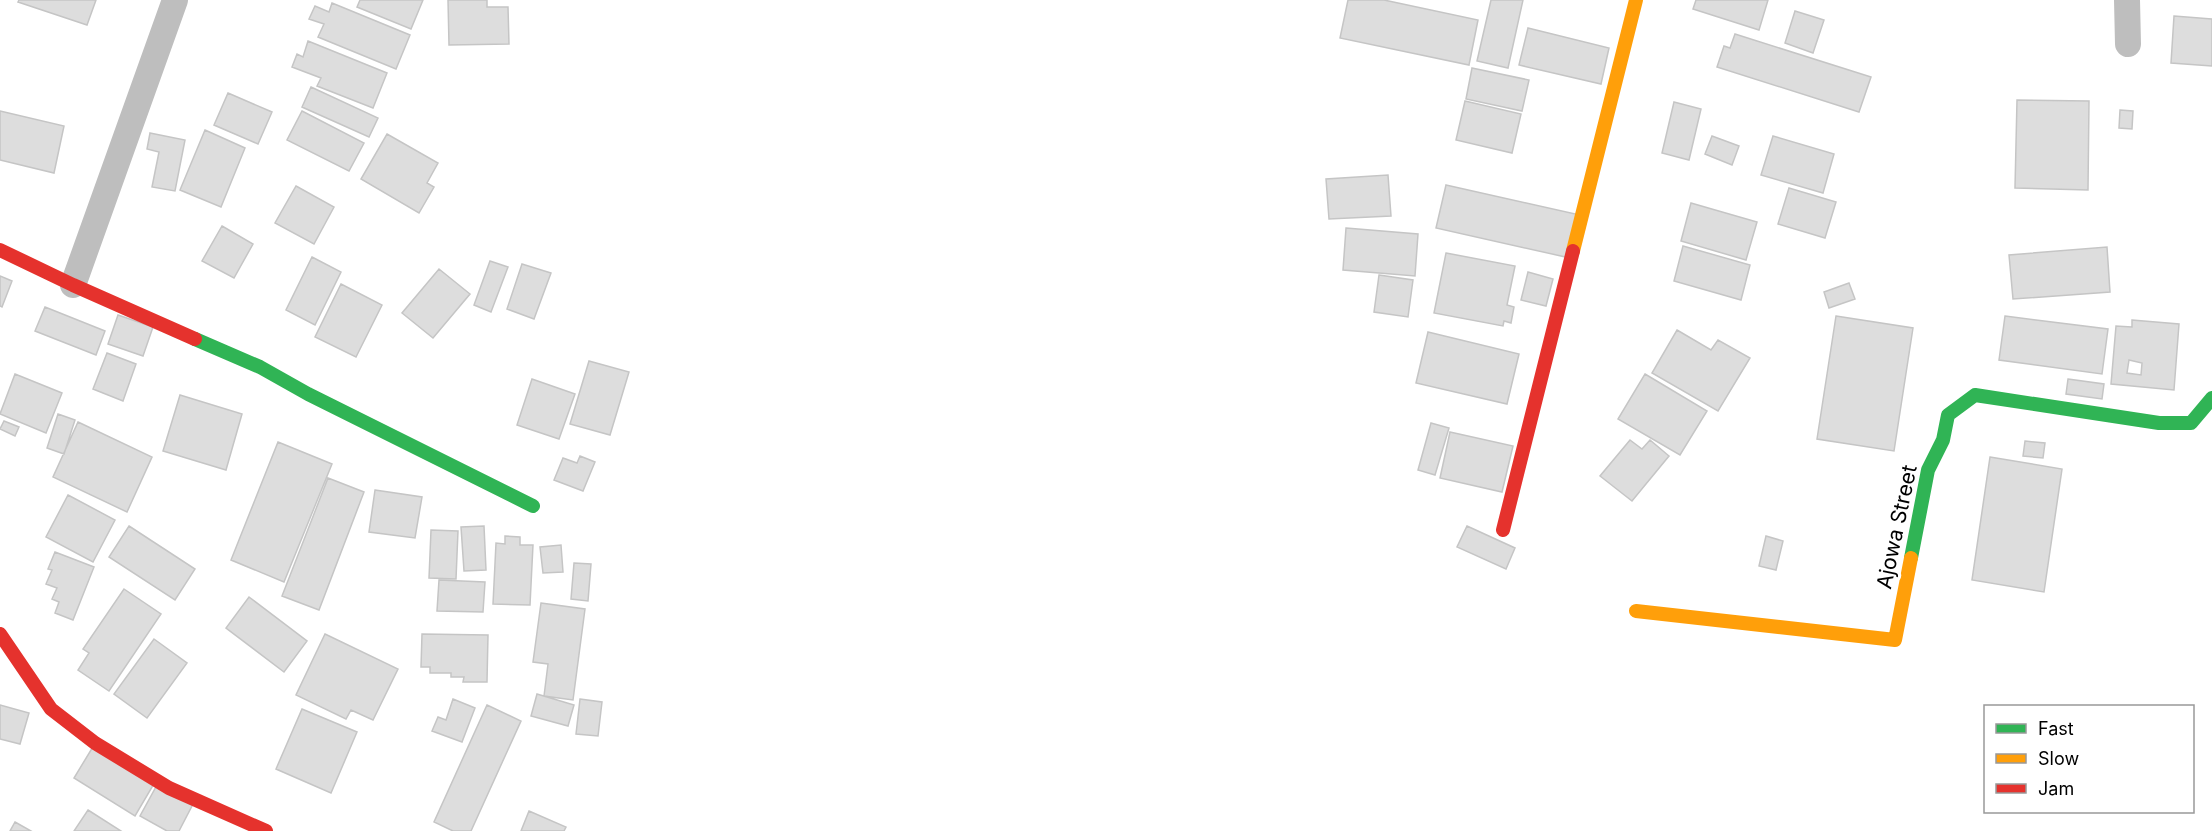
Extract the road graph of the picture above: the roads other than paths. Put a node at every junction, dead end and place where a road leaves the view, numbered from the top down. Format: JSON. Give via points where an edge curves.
{"nodes":[{"id":1,"x":175,"y":0,"type":"edge"},
{"id":2,"x":1636,"y":0,"type":"edge"},
{"id":3,"x":2127,"y":0,"type":"edge"},
{"id":4,"x":2128,"y":44,"type":"dead end"},
{"id":5,"x":0,"y":250,"type":"edge"},
{"id":6,"x":73,"y":285,"type":"junction"},
{"id":7,"x":2212,"y":398,"type":"edge"},
{"id":8,"x":533,"y":506,"type":"dead end"},
{"id":9,"x":1503,"y":530,"type":"dead end"},
{"id":10,"x":1636,"y":611,"type":"dead end"},
{"id":11,"x":0,"y":634,"type":"edge"},
{"id":12,"x":266,"y":831,"type":"edge"}],
"edges":[{"from":1,"to":6,"type":"street"},
{"from":2,"to":9,"type":"street"},
{"from":3,"to":4,"type":"street"},
{"from":5,"to":6,"type":"street"},
{"from":6,"to":8,"type":"street","via":[[260,367]]},
{"from":7,"to":10,"type":"street","name":"Ajowa Street","via":[[2191,423],[2159,423],[1975,395],[1948,415],[1928,470],[1895,640]]},
{"from":11,"to":12,"type":"street","via":[[51,709],[95,743],[169,788]]}]}
